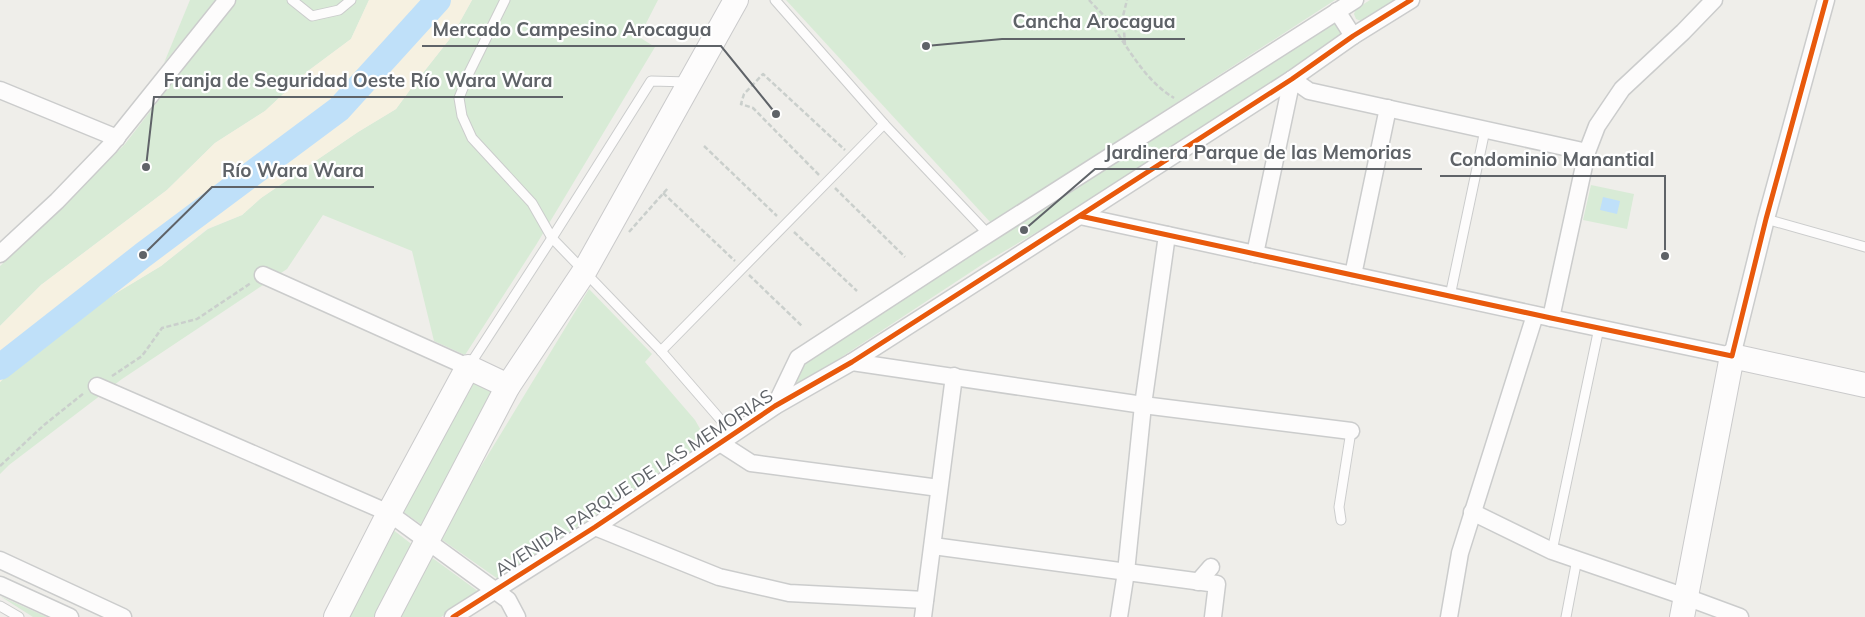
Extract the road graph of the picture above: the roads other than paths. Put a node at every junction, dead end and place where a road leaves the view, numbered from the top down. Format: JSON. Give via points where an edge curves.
{"nodes":[{"id":1,"x":227,"y":0,"type":"edge"},
{"id":2,"x":292,"y":0,"type":"edge"},
{"id":3,"x":351,"y":0,"type":"edge"},
{"id":4,"x":505,"y":0,"type":"edge"},
{"id":5,"x":736,"y":0,"type":"edge"},
{"id":6,"x":775,"y":0,"type":"edge"},
{"id":7,"x":1355,"y":0,"type":"edge"},
{"id":8,"x":1411,"y":0,"type":"edge"},
{"id":9,"x":1714,"y":0,"type":"edge"},
{"id":10,"x":1826,"y":0,"type":"edge"},
{"id":11,"x":1338,"y":11,"type":"junction"},
{"id":12,"x":1353,"y":36,"type":"junction"},
{"id":13,"x":1292,"y":78,"type":"junction"},
{"id":14,"x":689,"y":82,"type":"junction"},
{"id":15,"x":0,"y":90,"type":"edge"},
{"id":16,"x":1388,"y":108,"type":"junction"},
{"id":17,"x":884,"y":124,"type":"junction"},
{"id":18,"x":1485,"y":130,"type":"junction"},
{"id":19,"x":117,"y":138,"type":"junction"},
{"id":20,"x":1587,"y":152,"type":"junction"},
{"id":21,"x":1080,"y":216,"type":"junction"},
{"id":22,"x":1766,"y":220,"type":"junction"},
{"id":23,"x":988,"y":234,"type":"junction"},
{"id":24,"x":1167,"y":235,"type":"junction"},
{"id":25,"x":552,"y":238,"type":"junction"},
{"id":26,"x":1865,"y":247,"type":"edge"},
{"id":27,"x":0,"y":254,"type":"edge"},
{"id":28,"x":1255,"y":254,"type":"junction"},
{"id":29,"x":584,"y":272,"type":"junction"},
{"id":30,"x":263,"y":275,"type":"road end"},
{"id":31,"x":1353,"y":275,"type":"junction"},
{"id":32,"x":1450,"y":296,"type":"junction"},
{"id":33,"x":1543,"y":317,"type":"junction"},
{"id":34,"x":1599,"y":328,"type":"junction"},
{"id":35,"x":661,"y":351,"type":"junction"},
{"id":36,"x":1732,"y":356,"type":"junction"},
{"id":37,"x":852,"y":362,"type":"junction"},
{"id":38,"x":468,"y":367,"type":"junction"},
{"id":39,"x":954,"y":376,"type":"junction"},
{"id":40,"x":1865,"y":385,"type":"edge"},
{"id":41,"x":97,"y":386,"type":"road end"},
{"id":42,"x":508,"y":386,"type":"junction"},
{"id":43,"x":1143,"y":405,"type":"junction"},
{"id":44,"x":775,"y":406,"type":"junction"},
{"id":45,"x":1351,"y":431,"type":"joint"},
{"id":46,"x":727,"y":438,"type":"junction"},
{"id":47,"x":939,"y":488,"type":"junction"},
{"id":48,"x":1472,"y":512,"type":"junction"},
{"id":49,"x":388,"y":513,"type":"junction"},
{"id":50,"x":1341,"y":520,"type":"dead end"},
{"id":51,"x":595,"y":527,"type":"junction"},
{"id":52,"x":426,"y":541,"type":"junction"},
{"id":53,"x":933,"y":546,"type":"junction"},
{"id":54,"x":1552,"y":551,"type":"junction"},
{"id":55,"x":1577,"y":559,"type":"junction"},
{"id":56,"x":0,"y":560,"type":"edge"},
{"id":57,"x":1211,"y":567,"type":"dead end"},
{"id":58,"x":1126,"y":572,"type":"junction"},
{"id":59,"x":1198,"y":582,"type":"junction"},
{"id":60,"x":0,"y":586,"type":"edge"},
{"id":61,"x":494,"y":591,"type":"junction"},
{"id":62,"x":925,"y":600,"type":"junction"},
{"id":63,"x":0,"y":606,"type":"edge"},
{"id":64,"x":1684,"y":607,"type":"edge"},
{"id":65,"x":20,"y":617,"type":"edge"},
{"id":66,"x":70,"y":617,"type":"edge"},
{"id":67,"x":123,"y":617,"type":"edge"},
{"id":68,"x":336,"y":617,"type":"edge"},
{"id":69,"x":387,"y":617,"type":"edge"},
{"id":70,"x":453,"y":617,"type":"edge"},
{"id":71,"x":517,"y":617,"type":"edge"},
{"id":72,"x":923,"y":617,"type":"edge"},
{"id":73,"x":1119,"y":617,"type":"edge"},
{"id":74,"x":1214,"y":617,"type":"edge"},
{"id":75,"x":1449,"y":617,"type":"edge"},
{"id":76,"x":1566,"y":617,"type":"edge"},
{"id":77,"x":1740,"y":617,"type":"edge"}],
"edges":[{"from":1,"to":19,"type":"street"},
{"from":2,"to":3,"type":"lane","via":[[312,16],[339,10]]},
{"from":4,"to":25,"type":"lane","via":[[459,98],[462,116],[472,138],[532,203]]},
{"from":5,"to":14,"type":"street"},
{"from":6,"to":17,"type":"lane"},
{"from":7,"to":11,"type":"street","name":"AVENIDA PARQUE DE LAS MEMORIAS"},
{"from":8,"to":12,"type":"street","name":"AVENIDA PARQUE DE LAS MEMORIAS"},
{"from":9,"to":20,"type":"street","via":[[1622,90],[1597,126]]},
{"from":10,"to":22,"type":"street"},
{"from":11,"to":12,"type":"street"},
{"from":11,"to":23,"type":"street","name":"AVENIDA PARQUE DE LAS MEMORIAS"},
{"from":12,"to":13,"type":"street","name":"AVENIDA PARQUE DE LAS MEMORIAS"},
{"from":13,"to":16,"type":"street","via":[[1309,91]]},
{"from":13,"to":21,"type":"street","name":"AVENIDA PARQUE DE LAS MEMORIAS"},
{"from":13,"to":28,"type":"street"},
{"from":14,"to":25,"type":"lane","via":[[651,81]]},
{"from":14,"to":29,"type":"street"},
{"from":15,"to":19,"type":"street"},
{"from":16,"to":18,"type":"street"},
{"from":16,"to":31,"type":"street"},
{"from":17,"to":23,"type":"lane"},
{"from":17,"to":35,"type":"lane"},
{"from":18,"to":20,"type":"street"},
{"from":18,"to":32,"type":"lane"},
{"from":19,"to":27,"type":"street"},
{"from":20,"to":33,"type":"street"},
{"from":21,"to":24,"type":"street"},
{"from":21,"to":37,"type":"street","name":"AVENIDA PARQUE DE LAS MEMORIAS"},
{"from":22,"to":26,"type":"lane"},
{"from":22,"to":36,"type":"street"},
{"from":23,"to":44,"type":"street","name":"AVENIDA PARQUE DE LAS MEMORIAS","via":[[798,358]]},
{"from":24,"to":28,"type":"street"},
{"from":24,"to":43,"type":"street"},
{"from":25,"to":29,"type":"lane"},
{"from":25,"to":38,"type":"lane"},
{"from":28,"to":31,"type":"street"},
{"from":29,"to":35,"type":"lane"},
{"from":29,"to":42,"type":"street"},
{"from":30,"to":38,"type":"street"},
{"from":31,"to":32,"type":"street"},
{"from":32,"to":33,"type":"street"},
{"from":33,"to":34,"type":"street"},
{"from":33,"to":48,"type":"street"},
{"from":34,"to":36,"type":"street"},
{"from":34,"to":54,"type":"lane"},
{"from":35,"to":46,"type":"lane"},
{"from":36,"to":40,"type":"street"},
{"from":36,"to":64,"type":"street"},
{"from":37,"to":39,"type":"street"},
{"from":37,"to":44,"type":"street","name":"AVENIDA PARQUE DE LAS MEMORIAS"},
{"from":38,"to":42,"type":"street"},
{"from":38,"to":49,"type":"street"},
{"from":39,"to":43,"type":"street"},
{"from":39,"to":47,"type":"street"},
{"from":41,"to":49,"type":"street"},
{"from":42,"to":52,"type":"street"},
{"from":43,"to":45,"type":"street"},
{"from":43,"to":58,"type":"street"},
{"from":44,"to":46,"type":"street","name":"AVENIDA PARQUE DE LAS MEMORIAS"},
{"from":45,"to":50,"type":"lane","via":[[1339,507]]},
{"from":46,"to":47,"type":"street","via":[[751,463]]},
{"from":46,"to":51,"type":"street","name":"AVENIDA PARQUE DE LAS MEMORIAS"},
{"from":47,"to":53,"type":"street"},
{"from":48,"to":54,"type":"street"},
{"from":48,"to":75,"type":"street","via":[[1460,553]]},
{"from":49,"to":52,"type":"street"},
{"from":49,"to":68,"type":"street"},
{"from":51,"to":61,"type":"street","name":"AVENIDA PARQUE DE LAS MEMORIAS"},
{"from":51,"to":62,"type":"street","via":[[719,577],[789,593]]},
{"from":52,"to":61,"type":"street"},
{"from":52,"to":69,"type":"street"},
{"from":53,"to":58,"type":"street"},
{"from":53,"to":62,"type":"street"},
{"from":54,"to":55,"type":"street"},
{"from":55,"to":64,"type":"street"},
{"from":55,"to":76,"type":"lane"},
{"from":56,"to":67,"type":"street"},
{"from":57,"to":59,"type":"street"},
{"from":58,"to":59,"type":"street"},
{"from":58,"to":73,"type":"street"},
{"from":59,"to":74,"type":"street","via":[[1217,584]]},
{"from":60,"to":66,"type":"street"},
{"from":61,"to":70,"type":"street","name":"AVENIDA PARQUE DE LAS MEMORIAS"},
{"from":61,"to":71,"type":"street","via":[[508,600]]},
{"from":62,"to":72,"type":"street"},
{"from":63,"to":65,"type":"lane"},
{"from":64,"to":77,"type":"street"}]}
